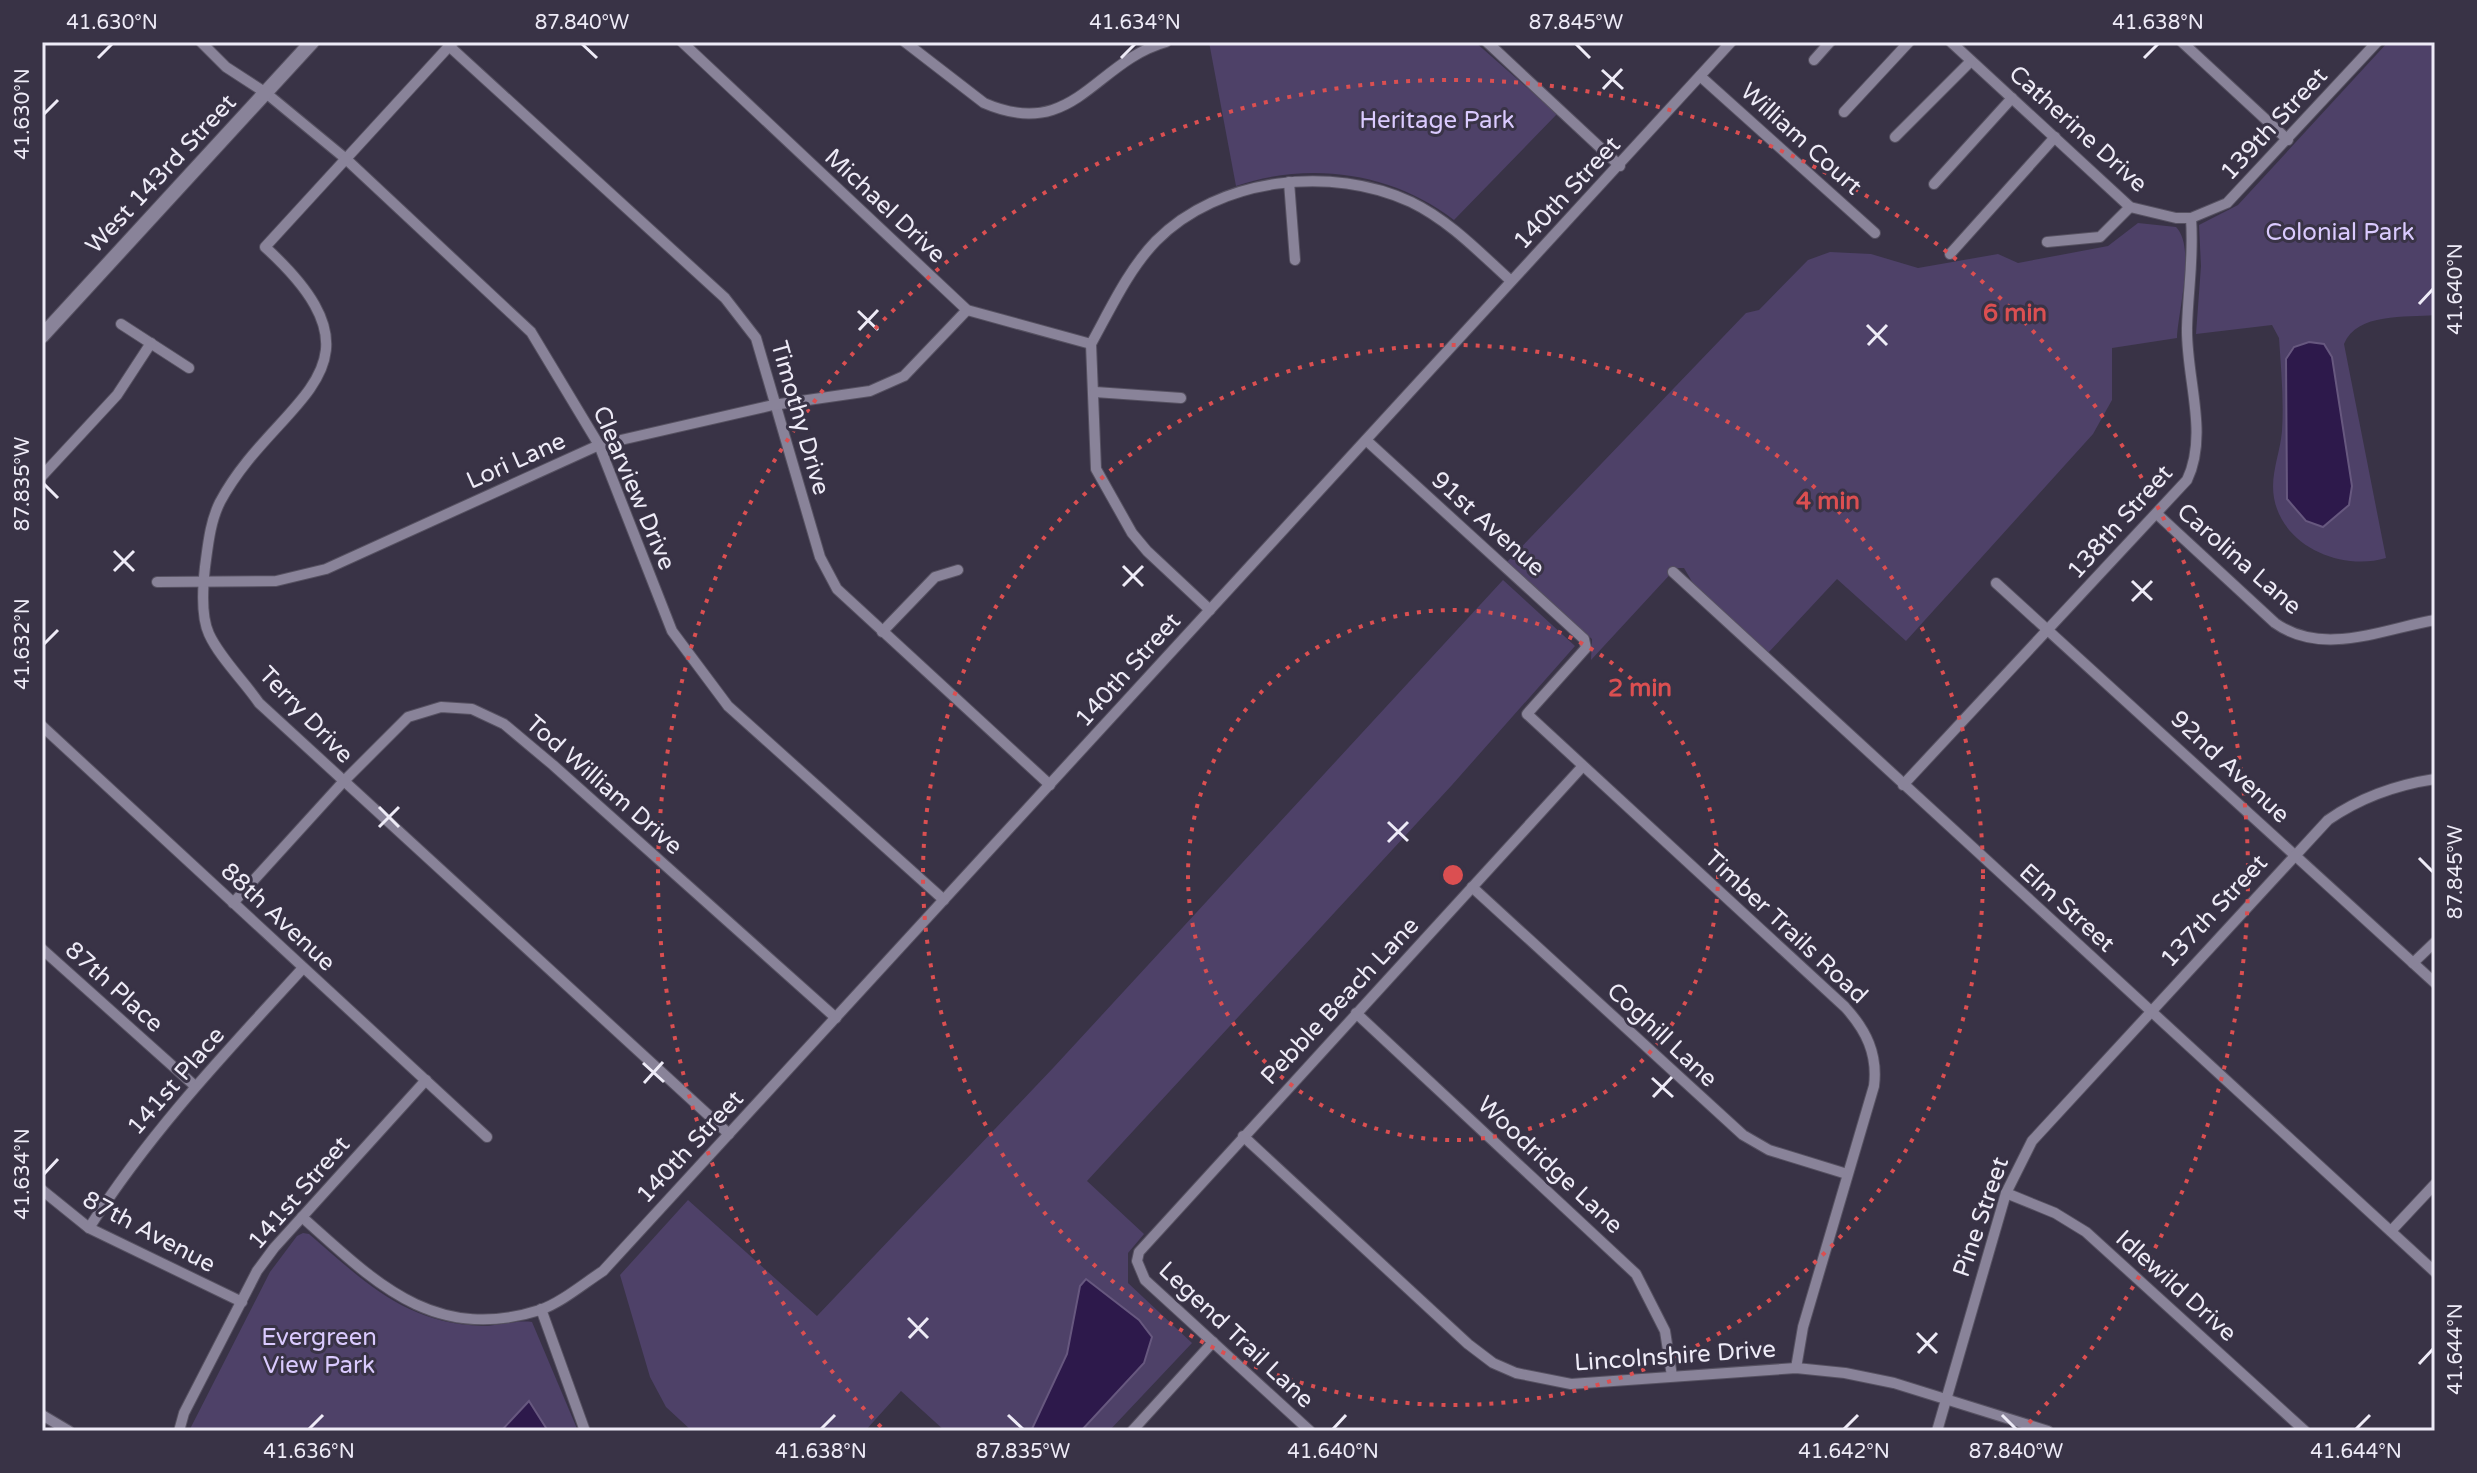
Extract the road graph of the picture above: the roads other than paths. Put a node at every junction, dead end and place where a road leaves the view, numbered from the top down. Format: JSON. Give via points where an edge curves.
{"nodes":[{"id":1,"x":201,"y":42,"type":"edge"},
{"id":2,"x":312,"y":42,"type":"edge"},
{"id":3,"x":682,"y":42,"type":"edge"},
{"id":4,"x":905,"y":42,"type":"edge"},
{"id":5,"x":1166,"y":42,"type":"edge"},
{"id":6,"x":1487,"y":42,"type":"edge"},
{"id":7,"x":1830,"y":42,"type":"edge"},
{"id":8,"x":1909,"y":42,"type":"edge"},
{"id":9,"x":1951,"y":42,"type":"edge"},
{"id":10,"x":2182,"y":42,"type":"edge"},
{"id":11,"x":2377,"y":42,"type":"edge"},
{"id":12,"x":451,"y":44,"type":"edge"},
{"id":13,"x":1726,"y":44,"type":"edge"},
{"id":14,"x":1136,"y":46,"type":"edge"},
{"id":15,"x":1814,"y":60,"type":"dead end"},
{"id":16,"x":1971,"y":61,"type":"junction"},
{"id":17,"x":1700,"y":76,"type":"junction"},
{"id":18,"x":266,"y":93,"type":"junction"},
{"id":19,"x":2012,"y":98,"type":"junction"},
{"id":20,"x":1844,"y":112,"type":"dead end"},
{"id":21,"x":1895,"y":137,"type":"dead end"},
{"id":22,"x":2055,"y":137,"type":"junction"},
{"id":23,"x":2288,"y":140,"type":"junction"},
{"id":24,"x":346,"y":159,"type":"junction"},
{"id":25,"x":1620,"y":166,"type":"junction"},
{"id":26,"x":1289,"y":182,"type":"junction"},
{"id":27,"x":1934,"y":184,"type":"dead end"},
{"id":28,"x":2130,"y":207,"type":"junction"},
{"id":29,"x":2191,"y":218,"type":"junction"},
{"id":30,"x":1875,"y":233,"type":"dead end"},
{"id":31,"x":2047,"y":242,"type":"dead end"},
{"id":32,"x":1950,"y":254,"type":"dead end"},
{"id":33,"x":1295,"y":260,"type":"dead end"},
{"id":34,"x":1511,"y":281,"type":"junction"},
{"id":35,"x":967,"y":310,"type":"junction"},
{"id":36,"x":121,"y":324,"type":"dead end"},
{"id":37,"x":42,"y":336,"type":"edge"},
{"id":38,"x":151,"y":343,"type":"junction"},
{"id":39,"x":1091,"y":344,"type":"junction"},
{"id":40,"x":189,"y":368,"type":"dead end"},
{"id":41,"x":1095,"y":392,"type":"junction"},
{"id":42,"x":1181,"y":398,"type":"dead end"},
{"id":43,"x":773,"y":405,"type":"junction"},
{"id":44,"x":1366,"y":440,"type":"junction"},
{"id":45,"x":599,"y":445,"type":"junction"},
{"id":46,"x":42,"y":476,"type":"edge"},
{"id":47,"x":2157,"y":514,"type":"junction"},
{"id":48,"x":958,"y":570,"type":"dead end"},
{"id":49,"x":1673,"y":572,"type":"dead end"},
{"id":50,"x":157,"y":582,"type":"dead end"},
{"id":51,"x":203,"y":583,"type":"junction"},
{"id":52,"x":1996,"y":583,"type":"dead end"},
{"id":53,"x":1210,"y":610,"type":"junction"},
{"id":54,"x":2435,"y":620,"type":"edge"},
{"id":55,"x":2051,"y":630,"type":"junction"},
{"id":56,"x":882,"y":632,"type":"junction"},
{"id":57,"x":1527,"y":714,"type":"joint"},
{"id":58,"x":42,"y":727,"type":"edge"},
{"id":59,"x":1582,"y":767,"type":"junction"},
{"id":60,"x":2435,"y":779,"type":"edge"},
{"id":61,"x":343,"y":782,"type":"junction"},
{"id":62,"x":1050,"y":785,"type":"junction"},
{"id":63,"x":1903,"y":785,"type":"junction"},
{"id":64,"x":2294,"y":854,"type":"junction"},
{"id":65,"x":1472,"y":887,"type":"junction"},
{"id":66,"x":944,"y":900,"type":"junction"},
{"id":67,"x":233,"y":903,"type":"junction"},
{"id":68,"x":2435,"y":942,"type":"edge"},
{"id":69,"x":42,"y":949,"type":"edge"},
{"id":70,"x":2413,"y":963,"type":"junction"},
{"id":71,"x":303,"y":968,"type":"junction"},
{"id":72,"x":2435,"y":983,"type":"edge"},
{"id":73,"x":2150,"y":1010,"type":"junction"},
{"id":74,"x":1356,"y":1013,"type":"junction"},
{"id":75,"x":836,"y":1018,"type":"junction"},
{"id":76,"x":426,"y":1080,"type":"junction"},
{"id":77,"x":195,"y":1086,"type":"junction"},
{"id":78,"x":729,"y":1134,"type":"junction"},
{"id":79,"x":1243,"y":1136,"type":"junction"},
{"id":80,"x":487,"y":1137,"type":"dead end"},
{"id":81,"x":1847,"y":1174,"type":"junction"},
{"id":82,"x":2435,"y":1184,"type":"edge"},
{"id":83,"x":42,"y":1190,"type":"edge"},
{"id":84,"x":2006,"y":1193,"type":"junction"},
{"id":85,"x":302,"y":1217,"type":"junction"},
{"id":86,"x":89,"y":1228,"type":"junction"},
{"id":87,"x":2391,"y":1231,"type":"junction"},
{"id":88,"x":1138,"y":1268,"type":"joint"},
{"id":89,"x":2435,"y":1272,"type":"edge"},
{"id":90,"x":242,"y":1302,"type":"junction"},
{"id":91,"x":541,"y":1309,"type":"junction"},
{"id":92,"x":1213,"y":1342,"type":"junction"},
{"id":93,"x":1796,"y":1368,"type":"junction"},
{"id":94,"x":1672,"y":1376,"type":"junction"},
{"id":95,"x":1946,"y":1400,"type":"junction"},
{"id":96,"x":42,"y":1415,"type":"edge"},
{"id":97,"x":69,"y":1431,"type":"edge"},
{"id":98,"x":179,"y":1431,"type":"edge"},
{"id":99,"x":585,"y":1431,"type":"edge"},
{"id":100,"x":1132,"y":1431,"type":"edge"},
{"id":101,"x":1310,"y":1431,"type":"edge"},
{"id":102,"x":1937,"y":1431,"type":"edge"},
{"id":103,"x":2048,"y":1431,"type":"edge"},
{"id":104,"x":2305,"y":1431,"type":"edge"}],
"edges":[{"from":1,"to":18,"type":"street","name":"Clearview Drive","via":[[226,67]]},
{"from":2,"to":18,"type":"main road","name":"West 143rd Street"},
{"from":3,"to":35,"type":"street","name":"Michael Drive"},
{"from":4,"to":14,"type":"street","via":[[984,103],[1035,114],[1075,102]]},
{"from":5,"to":14,"type":"street"},
{"from":6,"to":25,"type":"street"},
{"from":7,"to":15,"type":"street"},
{"from":8,"to":20,"type":"street"},
{"from":9,"to":16,"type":"street","name":"Catherine Drive"},
{"from":10,"to":23,"type":"street"},
{"from":11,"to":23,"type":"street","name":"139th Street"},
{"from":12,"to":24,"type":"street"},
{"from":12,"to":43,"type":"street","name":"Timothy Drive","via":[[725,298],[756,338]]},
{"from":13,"to":17,"type":"street","name":"140th Street"},
{"from":16,"to":19,"type":"street","name":"Catherine Drive"},
{"from":16,"to":21,"type":"street"},
{"from":17,"to":25,"type":"street","name":"140th Street"},
{"from":17,"to":30,"type":"street","name":"William Court"},
{"from":18,"to":24,"type":"street","name":"Clearview Drive"},
{"from":18,"to":37,"type":"main road","name":"West 143rd Street"},
{"from":19,"to":22,"type":"street","name":"Catherine Drive"},
{"from":19,"to":27,"type":"street"},
{"from":22,"to":28,"type":"street","name":"Catherine Drive"},
{"from":22,"to":32,"type":"street"},
{"from":23,"to":29,"type":"street","name":"139th Street","via":[[2227,203]]},
{"from":24,"to":45,"type":"street","name":"Clearview Drive","via":[[531,332]]},
{"from":24,"to":51,"type":"street","name":"Terry Drive","via":[[265,247],[295,274],[314,301],[326,328],[323,355],[314,387],[253,455],[220,503]]},
{"from":25,"to":34,"type":"street","name":"140th Street"},
{"from":26,"to":33,"type":"street"},
{"from":26,"to":34,"type":"street","via":[[1370,187],[1412,203],[1455,230]]},
{"from":26,"to":39,"type":"street","via":[[1243,191],[1195,213],[1156,241]]},
{"from":28,"to":29,"type":"street","name":"Catherine Drive"},
{"from":28,"to":31,"type":"street","via":[[2100,237]]},
{"from":29,"to":47,"type":"street","name":"138th Street","via":[[2194,264],[2188,345],[2196,455],[2187,480]]},
{"from":34,"to":44,"type":"street","name":"140th Street"},
{"from":35,"to":39,"type":"street","name":"Michael Drive"},
{"from":35,"to":43,"type":"street","name":"Lori Lane","via":[[904,376],[870,391]]},
{"from":36,"to":38,"type":"street"},
{"from":38,"to":40,"type":"street"},
{"from":38,"to":46,"type":"street","via":[[117,395]]},
{"from":39,"to":41,"type":"street"},
{"from":41,"to":42,"type":"street"},
{"from":41,"to":53,"type":"street","via":[[1096,469],[1132,533]]},
{"from":43,"to":45,"type":"street","name":"Lori Lane"},
{"from":43,"to":56,"type":"street","name":"Timothy Drive","via":[[820,557],[837,589]]},
{"from":44,"to":53,"type":"street","name":"140th Street"},
{"from":44,"to":57,"type":"street","name":"91st Avenue","via":[[1584,639],[1586,648]]},
{"from":45,"to":51,"type":"street","name":"Lori Lane","via":[[326,569],[276,581]]},
{"from":45,"to":66,"type":"street","name":"Clearview Drive","via":[[672,631],[701,672],[728,706]]},
{"from":47,"to":54,"type":"street","name":"Carolina Lane","via":[[2275,623],[2294,634],[2336,640]]},
{"from":47,"to":55,"type":"street","name":"138th Street"},
{"from":48,"to":56,"type":"street","via":[[935,577]]},
{"from":49,"to":63,"type":"street","name":"Elm Street"},
{"from":50,"to":51,"type":"street","name":"Lori Lane"},
{"from":51,"to":61,"type":"street","name":"Terry Drive","via":[[208,632],[259,703]]},
{"from":52,"to":55,"type":"street","name":"92nd Avenue"},
{"from":53,"to":62,"type":"street","name":"140th Street"},
{"from":55,"to":63,"type":"street","name":"138th Street"},
{"from":55,"to":64,"type":"street","name":"92nd Avenue"},
{"from":56,"to":62,"type":"street","name":"Timothy Drive"},
{"from":57,"to":59,"type":"street","name":"Timber Trails Road"},
{"from":58,"to":67,"type":"street","name":"88th Avenue"},
{"from":59,"to":65,"type":"street","name":"Pebble Beach Lane"},
{"from":59,"to":81,"type":"street","name":"Timber Trails Road","via":[[1859,1022],[1873,1052],[1875,1076]]},
{"from":60,"to":64,"type":"street","name":"137th Street","via":[[2391,788],[2347,807]]},
{"from":61,"to":67,"type":"street","name":"Tod William Drive"},
{"from":61,"to":75,"type":"street","name":"Tod William Drive","via":[[408,717],[441,707],[472,709],[504,724]]},
{"from":61,"to":78,"type":"street","name":"Terry Drive"},
{"from":62,"to":66,"type":"street","name":"140th Street"},
{"from":63,"to":73,"type":"street","name":"Elm Street"},
{"from":64,"to":70,"type":"street","name":"92nd Avenue"},
{"from":64,"to":73,"type":"street","name":"137th Street"},
{"from":65,"to":74,"type":"street","name":"Pebble Beach Lane"},
{"from":65,"to":81,"type":"street","name":"Coghill Lane","via":[[1743,1135],[1769,1150]]},
{"from":66,"to":75,"type":"street","name":"140th Street"},
{"from":67,"to":71,"type":"street","name":"88th Avenue"},
{"from":68,"to":70,"type":"street"},
{"from":69,"to":77,"type":"street","name":"87th Place"},
{"from":70,"to":72,"type":"street","name":"92nd Avenue"},
{"from":71,"to":76,"type":"street","name":"88th Avenue"},
{"from":71,"to":77,"type":"street","name":"141st Place"},
{"from":73,"to":84,"type":"street","name":"Pine Street","via":[[2039,1132]]},
{"from":73,"to":87,"type":"street","name":"Elm Street"},
{"from":74,"to":79,"type":"street","name":"Pebble Beach Lane"},
{"from":74,"to":94,"type":"street","name":"Woodridge Lane","via":[[1636,1274],[1665,1331]]},
{"from":75,"to":78,"type":"street","name":"140th Street"},
{"from":76,"to":80,"type":"street","name":"88th Avenue"},
{"from":76,"to":85,"type":"street","name":"141st Street"},
{"from":77,"to":86,"type":"street","name":"141st Place","via":[[126,1170]]},
{"from":78,"to":91,"type":"street","name":"140th Street","via":[[603,1271]]},
{"from":79,"to":88,"type":"street","name":"Pebble Beach Lane","via":[[1147,1240]]},
{"from":79,"to":94,"type":"street","name":"Lincolnshire Drive","via":[[1493,1363],[1543,1381],[1571,1384]]},
{"from":81,"to":93,"type":"street","name":"Timber Trails Road"},
{"from":82,"to":87,"type":"street"},
{"from":83,"to":86,"type":"street","name":"87th Avenue"},
{"from":84,"to":95,"type":"street","name":"Pine Street"},
{"from":84,"to":104,"type":"street","name":"Idlewild Drive","via":[[2086,1232]]},
{"from":85,"to":90,"type":"street","name":"141st Street","via":[[274,1248]]},
{"from":85,"to":91,"type":"street","via":[[380,1287],[423,1308],[486,1318]]},
{"from":86,"to":90,"type":"street","name":"87th Avenue"},
{"from":87,"to":89,"type":"street","name":"Elm Street"},
{"from":88,"to":92,"type":"street","name":"Legend Trail Lane"},
{"from":90,"to":98,"type":"street","name":"141st Street"},
{"from":91,"to":99,"type":"street"},
{"from":92,"to":100,"type":"street"},
{"from":92,"to":101,"type":"street","name":"Legend Trail Lane"},
{"from":93,"to":94,"type":"street","name":"Lincolnshire Drive"},
{"from":93,"to":95,"type":"street","name":"Lincolnshire Drive","via":[[1870,1377]]},
{"from":95,"to":102,"type":"street","name":"Pine Street"},
{"from":95,"to":103,"type":"street","name":"Lincolnshire Drive"},
{"from":96,"to":97,"type":"street"}]}
